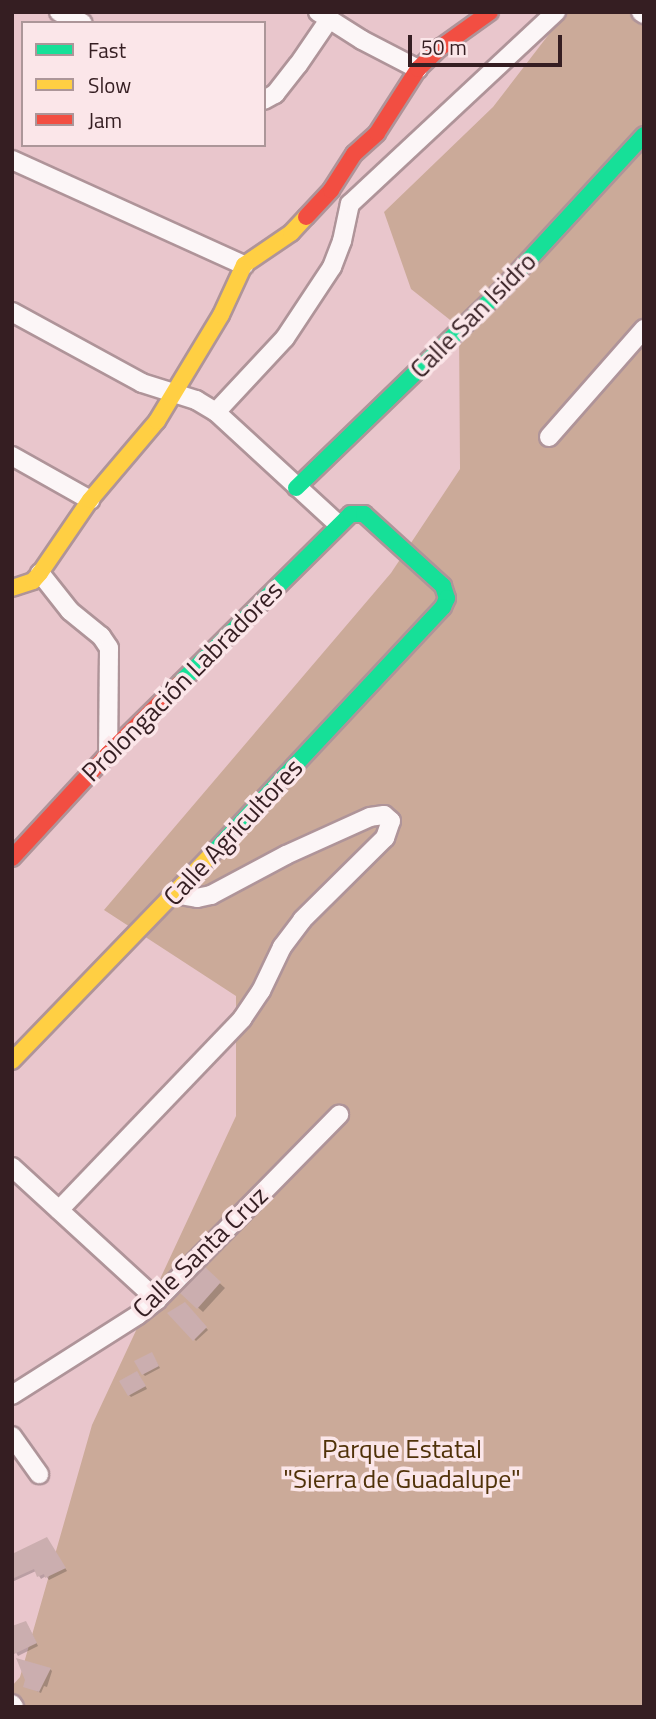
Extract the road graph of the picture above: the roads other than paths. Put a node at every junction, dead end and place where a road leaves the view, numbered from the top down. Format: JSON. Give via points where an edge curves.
{"nodes":[{"id":1,"x":59,"y":12,"type":"edge"},
{"id":2,"x":490,"y":12,"type":"edge"},
{"id":3,"x":556,"y":12,"type":"edge"},
{"id":4,"x":323,"y":17,"type":"edge"},
{"id":5,"x":79,"y":21,"type":"edge"},
{"id":6,"x":418,"y":69,"type":"junction"},
{"id":7,"x":266,"y":99,"type":"edge"},
{"id":8,"x":644,"y":135,"type":"edge"},
{"id":9,"x":12,"y":160,"type":"edge"},
{"id":10,"x":331,"y":190,"type":"junction"},
{"id":11,"x":350,"y":204,"type":"junction"},
{"id":12,"x":244,"y":265,"type":"junction"},
{"id":13,"x":12,"y":312,"type":"edge"},
{"id":14,"x":644,"y":329,"type":"edge"},
{"id":15,"x":176,"y":392,"type":"junction"},
{"id":16,"x":216,"y":412,"type":"junction"},
{"id":17,"x":549,"y":437,"type":"dead end"},
{"id":18,"x":12,"y":456,"type":"edge"},
{"id":19,"x":296,"y":488,"type":"junction"},
{"id":20,"x":90,"y":500,"type":"junction"},
{"id":21,"x":338,"y":524,"type":"junction"},
{"id":22,"x":40,"y":573,"type":"junction"},
{"id":23,"x":12,"y":588,"type":"edge"},
{"id":24,"x":447,"y":598,"type":"joint"},
{"id":25,"x":108,"y":754,"type":"junction"},
{"id":26,"x":12,"y":858,"type":"edge"},
{"id":27,"x":175,"y":894,"type":"junction"},
{"id":28,"x":12,"y":1061,"type":"edge"},
{"id":29,"x":339,"y":1115,"type":"dead end"},
{"id":30,"x":12,"y":1167,"type":"edge"},
{"id":31,"x":60,"y":1210,"type":"junction"},
{"id":32,"x":157,"y":1300,"type":"junction"},
{"id":33,"x":12,"y":1395,"type":"edge"},
{"id":34,"x":12,"y":1436,"type":"edge"},
{"id":35,"x":38,"y":1474,"type":"dead end"}],
"edges":[{"from":1,"to":5,"type":"street"},
{"from":2,"to":6,"type":"street"},
{"from":3,"to":11,"type":"street"},
{"from":4,"to":6,"type":"street"},
{"from":4,"to":7,"type":"street","via":[[298,65]]},
{"from":6,"to":10,"type":"street"},
{"from":8,"to":19,"type":"street","name":"Calle San Isidro","via":[[501,290]]},
{"from":9,"to":12,"type":"street"},
{"from":10,"to":11,"type":"street"},
{"from":10,"to":12,"type":"street","via":[[291,233]]},
{"from":11,"to":16,"type":"street","via":[[332,267],[285,338]]},
{"from":12,"to":15,"type":"street","via":[[222,316]]},
{"from":13,"to":15,"type":"street","via":[[142,383]]},
{"from":14,"to":17,"type":"street"},
{"from":15,"to":16,"type":"street"},
{"from":15,"to":20,"type":"street"},
{"from":16,"to":19,"type":"street"},
{"from":18,"to":20,"type":"street"},
{"from":19,"to":21,"type":"street"},
{"from":20,"to":22,"type":"street"},
{"from":21,"to":24,"type":"street","name":"Prolongación Labradores","via":[[358,512],[364,514],[443,586]]},
{"from":21,"to":25,"type":"street","name":"Prolongación Labradores"},
{"from":22,"to":23,"type":"street","via":[[33,581]]},
{"from":22,"to":25,"type":"street","via":[[70,611],[101,635],[108,649]]},
{"from":24,"to":27,"type":"street","name":"Calle Agricultores"},
{"from":25,"to":26,"type":"street","name":"Prolongación Labradores"},
{"from":27,"to":28,"type":"street","name":"Calle Agricultores"},
{"from":27,"to":31,"type":"street","via":[[211,895],[370,817],[384,816],[391,821],[385,838],[302,920],[242,1018]]},
{"from":29,"to":32,"type":"street","name":"Calle Santa Cruz"},
{"from":30,"to":31,"type":"street"},
{"from":31,"to":32,"type":"street"},
{"from":32,"to":33,"type":"street","name":"Calle Santa Cruz"},
{"from":34,"to":35,"type":"street"}]}
